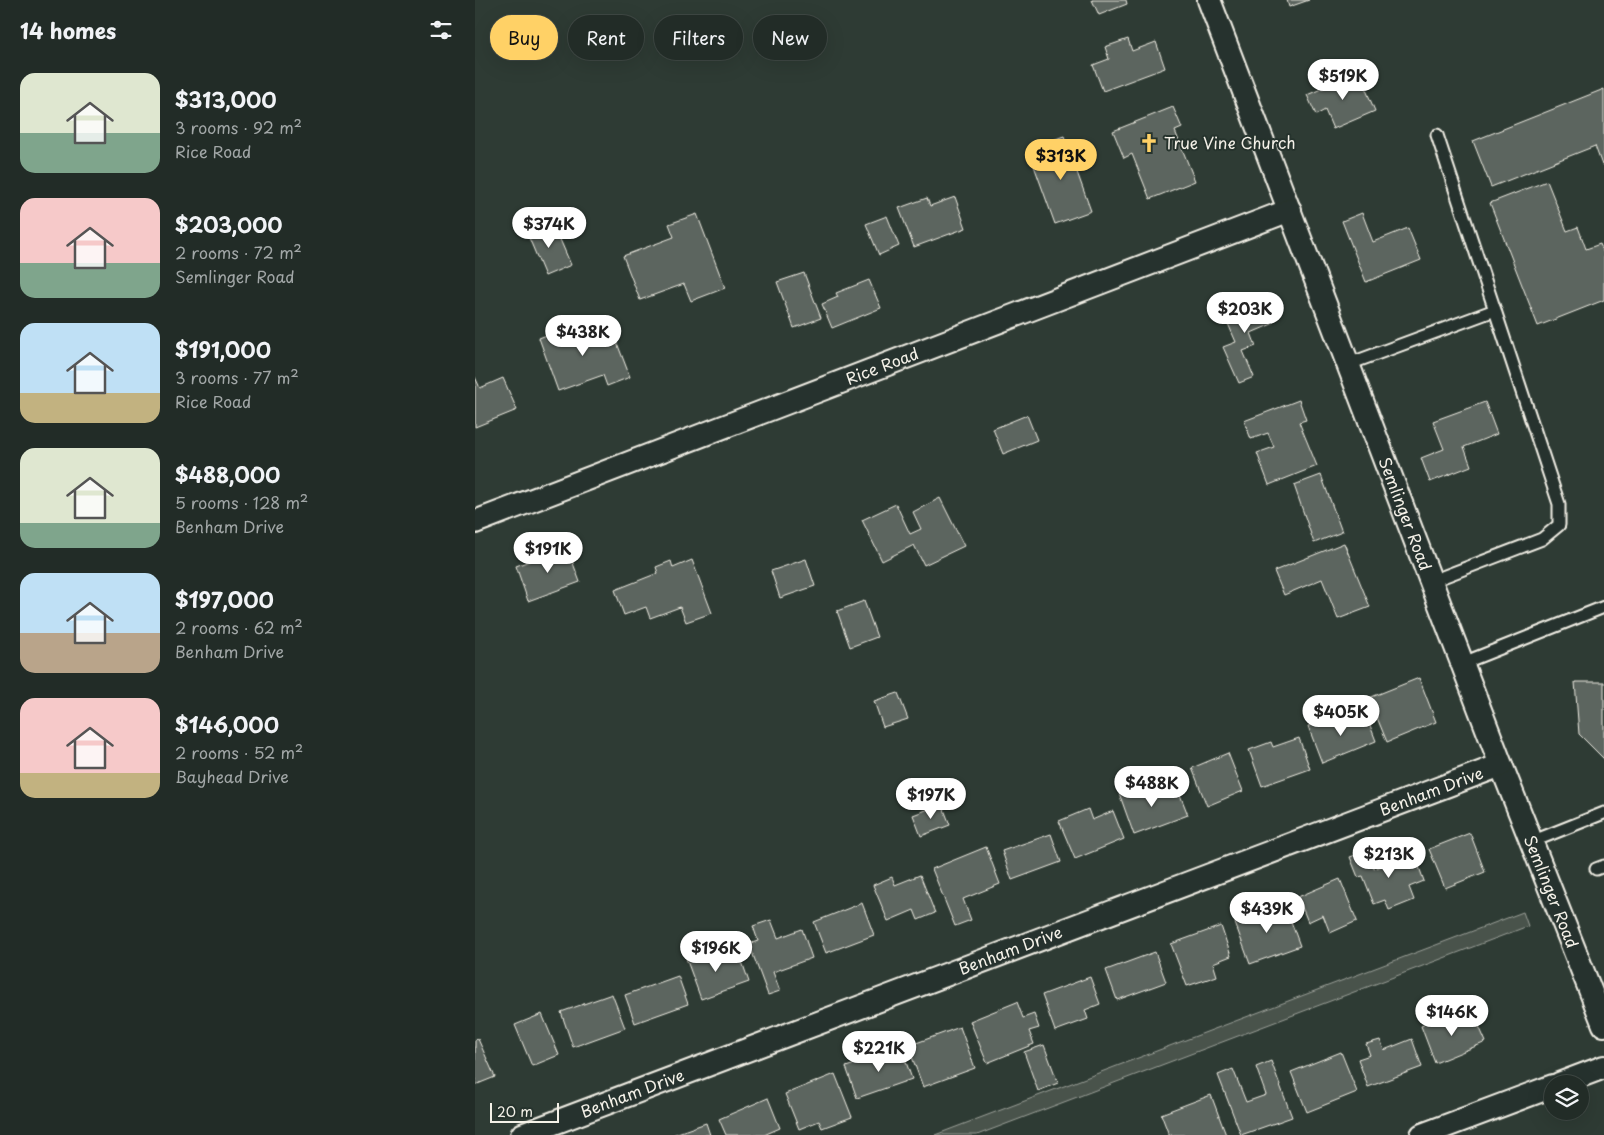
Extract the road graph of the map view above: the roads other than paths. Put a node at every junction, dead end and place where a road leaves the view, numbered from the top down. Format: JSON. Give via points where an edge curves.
{"nodes":[{"id":1,"x":1209,"y":0,"type":"edge"},
{"id":2,"x":1437,"y":135,"type":"dead end"},
{"id":3,"x":1289,"y":210,"type":"junction"},
{"id":4,"x":1495,"y":310,"type":"junction"},
{"id":5,"x":1349,"y":364,"type":"junction"},
{"id":6,"x":475,"y":522,"type":"edge"},
{"id":7,"x":1432,"y":581,"type":"junction"},
{"id":8,"x":1604,"y":607,"type":"edge"},
{"id":9,"x":1463,"y":664,"type":"junction"},
{"id":10,"x":1501,"y":765,"type":"junction"},
{"id":11,"x":1604,"y":813,"type":"edge"},
{"id":12,"x":1531,"y":842,"type":"junction"},
{"id":13,"x":1604,"y":1026,"type":"edge"},
{"id":14,"x":1604,"y":1067,"type":"edge"},
{"id":15,"x":1583,"y":1075,"type":"edge"},
{"id":16,"x":1544,"y":1089,"type":"edge"},
{"id":17,"x":522,"y":1135,"type":"edge"},
{"id":18,"x":1422,"y":1135,"type":"edge"}],
"edges":[{"from":1,"to":3,"type":"street","name":"Semlinger Road"},
{"from":2,"to":4,"type":"lane"},
{"from":3,"to":5,"type":"street","name":"Semlinger Road"},
{"from":3,"to":6,"type":"street","name":"Rice Road"},
{"from":4,"to":5,"type":"lane"},
{"from":4,"to":7,"type":"lane","via":[[1559,504],[1559,525],[1542,539]]},
{"from":5,"to":7,"type":"street","name":"Semlinger Road"},
{"from":7,"to":9,"type":"street","name":"Semlinger Road"},
{"from":8,"to":9,"type":"lane"},
{"from":9,"to":10,"type":"street","name":"Semlinger Road"},
{"from":10,"to":12,"type":"street","name":"Semlinger Road"},
{"from":10,"to":17,"type":"street","name":"Benham Drive"},
{"from":11,"to":12,"type":"lane"},
{"from":12,"to":13,"type":"street","name":"Semlinger Road"},
{"from":14,"to":15,"type":"street"},
{"from":16,"to":18,"type":"street"}]}
